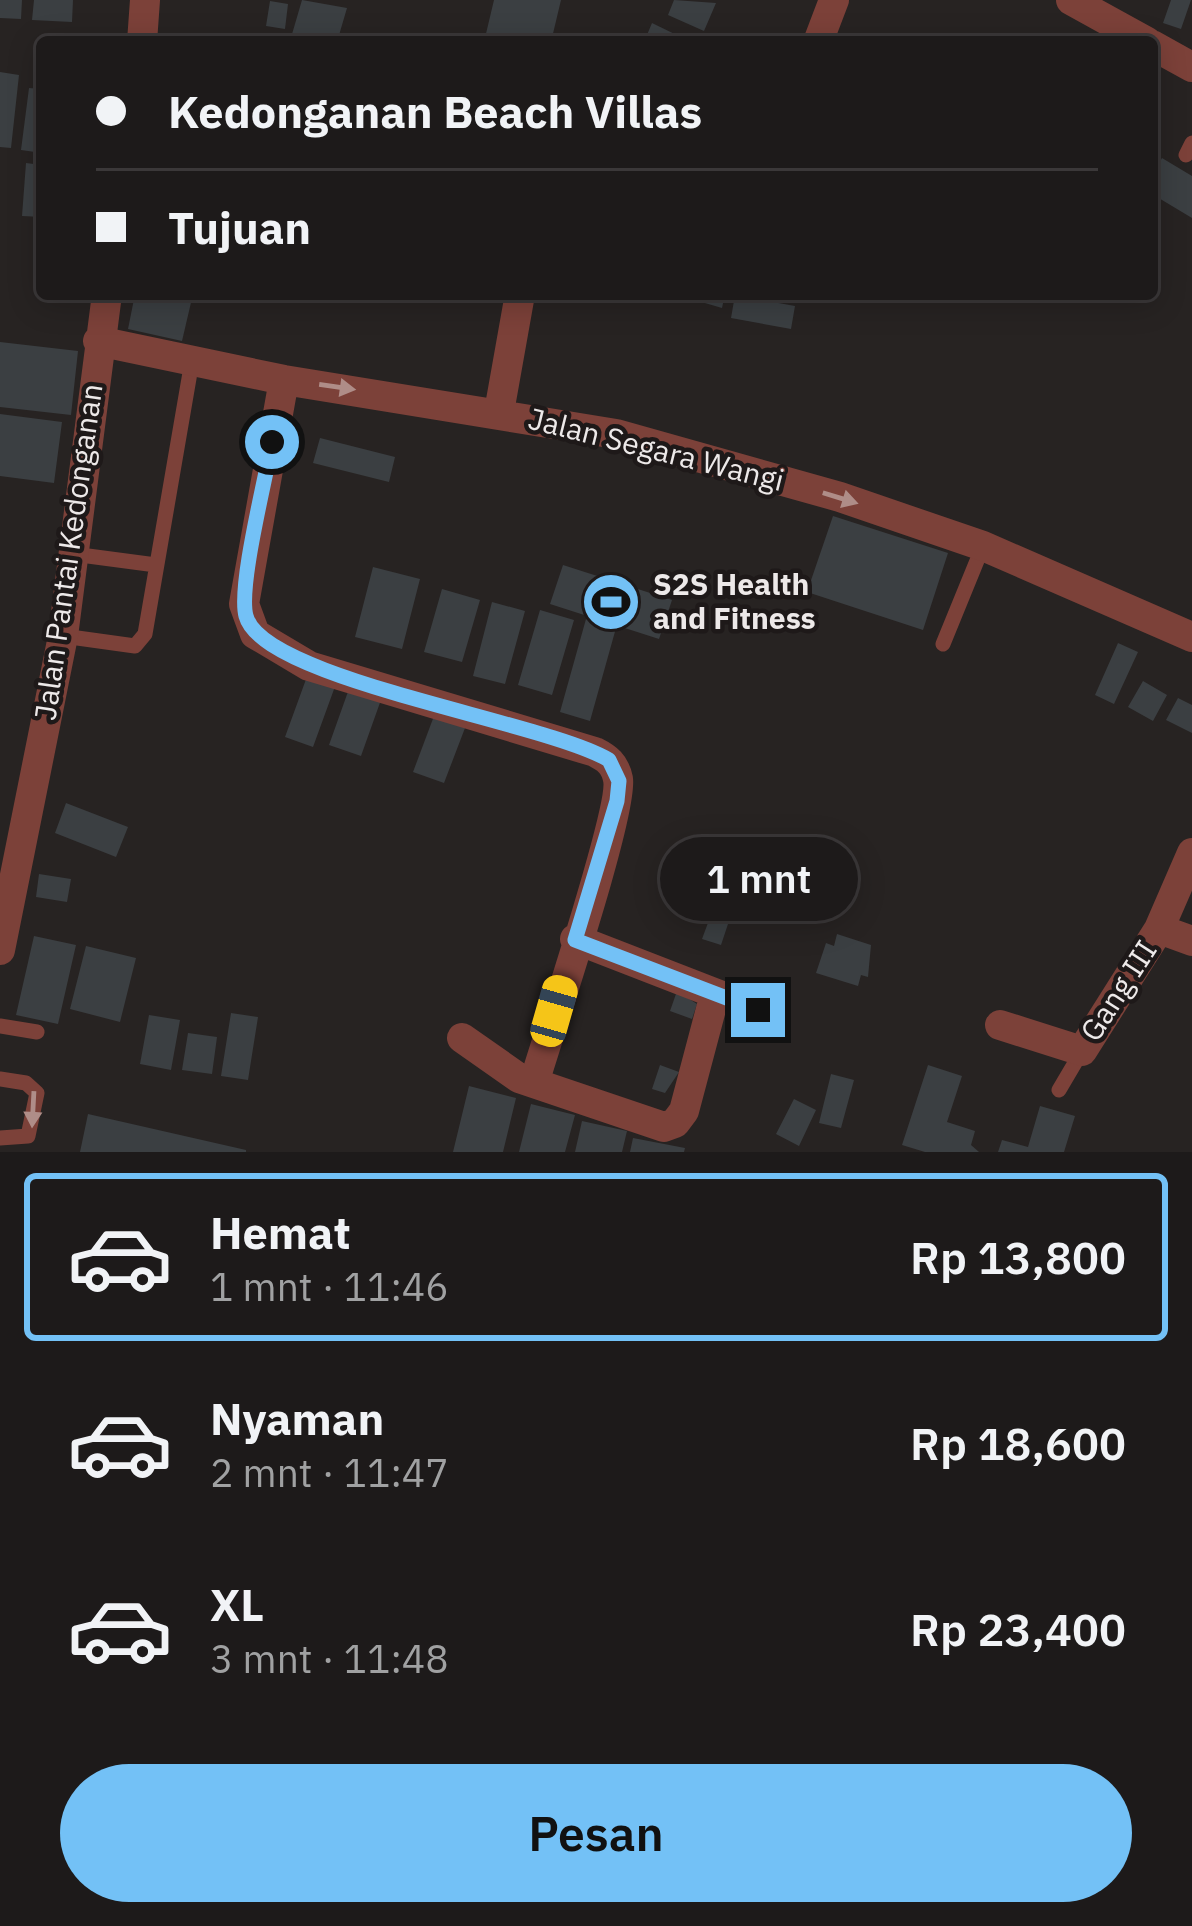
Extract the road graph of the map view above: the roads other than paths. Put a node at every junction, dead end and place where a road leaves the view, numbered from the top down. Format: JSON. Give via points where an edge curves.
{"nodes":[{"id":1,"x":145,"y":0,"type":"edge"},
{"id":2,"x":834,"y":0,"type":"edge"},
{"id":3,"x":1072,"y":0,"type":"edge"},
{"id":4,"x":142,"y":36,"type":"edge"},
{"id":5,"x":820,"y":36,"type":"edge"},
{"id":6,"x":1135,"y":36,"type":"edge"},
{"id":7,"x":1158,"y":49,"type":"edge"},
{"id":8,"x":1192,"y":68,"type":"edge"},
{"id":9,"x":106,"y":300,"type":"edge"},
{"id":10,"x":519,"y":300,"type":"edge"},
{"id":11,"x":98,"y":341,"type":"junction"},
{"id":12,"x":192,"y":361,"type":"junction"},
{"id":13,"x":284,"y":380,"type":"junction"},
{"id":14,"x":499,"y":412,"type":"junction"},
{"id":15,"x":983,"y":546,"type":"junction"},
{"id":16,"x":73,"y":554,"type":"junction"},
{"id":17,"x":156,"y":565,"type":"junction"},
{"id":18,"x":63,"y":636,"type":"junction"},
{"id":19,"x":1192,"y":638,"type":"edge"},
{"id":20,"x":944,"y":644,"type":"dead end"},
{"id":21,"x":10,"y":846,"type":"edge"},
{"id":22,"x":1192,"y":853,"type":"edge"},
{"id":23,"x":1159,"y":928,"type":"junction"},
{"id":24,"x":575,"y":940,"type":"junction"},
{"id":25,"x":1192,"y":941,"type":"edge"},
{"id":26,"x":0,"y":950,"type":"edge"},
{"id":27,"x":715,"y":994,"type":"junction"},
{"id":28,"x":758,"y":1010,"type":"dead end"},
{"id":29,"x":1000,"y":1025,"type":"dead end"},
{"id":30,"x":0,"y":1026,"type":"edge"},
{"id":31,"x":37,"y":1032,"type":"dead end"},
{"id":32,"x":462,"y":1038,"type":"dead end"},
{"id":33,"x":1082,"y":1051,"type":"junction"},
{"id":34,"x":0,"y":1079,"type":"edge"},
{"id":35,"x":534,"y":1083,"type":"junction"},
{"id":36,"x":1059,"y":1090,"type":"dead end"},
{"id":37,"x":0,"y":1138,"type":"edge"}],
"edges":[{"from":1,"to":4,"type":"street"},
{"from":2,"to":5,"type":"street"},
{"from":3,"to":6,"type":"street"},
{"from":7,"to":8,"type":"street"},
{"from":9,"to":11,"type":"street","name":"Jalan Pantai Kedonganan"},
{"from":10,"to":14,"type":"street"},
{"from":11,"to":12,"type":"street","name":"Jalan Segara Wangi"},
{"from":11,"to":16,"type":"street","name":"Jalan Pantai Kedonganan"},
{"from":12,"to":13,"type":"street","name":"Jalan Segara Wangi"},
{"from":12,"to":17,"type":"lane"},
{"from":13,"to":14,"type":"street","name":"Jalan Segara Wangi","one_way":true},
{"from":13,"to":24,"type":"street","via":[[244,604],[249,625],[309,666],[609,760],[617,801]]},
{"from":14,"to":15,"type":"street","name":"Jalan Segara Wangi","one_way":true,"via":[[616,434]]},
{"from":15,"to":19,"type":"street","name":"Jalan Segara Wangi"},
{"from":15,"to":20,"type":"lane"},
{"from":16,"to":17,"type":"lane"},
{"from":16,"to":18,"type":"street","name":"Jalan Pantai Kedonganan"},
{"from":17,"to":18,"type":"lane","via":[[145,634],[135,646]]},
{"from":18,"to":21,"type":"street","name":"Jalan Pantai Kedonganan"},
{"from":21,"to":26,"type":"street","name":"Jalan Pantai Kedonganan"},
{"from":22,"to":23,"type":"street","name":"Gang III"},
{"from":23,"to":25,"type":"street"},
{"from":23,"to":33,"type":"street","name":"Gang III"},
{"from":24,"to":27,"type":"street"},
{"from":24,"to":35,"type":"street"},
{"from":27,"to":28,"type":"street"},
{"from":27,"to":35,"type":"street","via":[[675,1123],[651,1126]]},
{"from":29,"to":33,"type":"street","name":"Gang III"},
{"from":30,"to":31,"type":"lane"},
{"from":32,"to":35,"type":"street","via":[[497,1067]]},
{"from":33,"to":36,"type":"lane"},
{"from":34,"to":37,"type":"lane","one_way":true,"via":[[26,1083],[37,1094],[28,1136]]}]}
